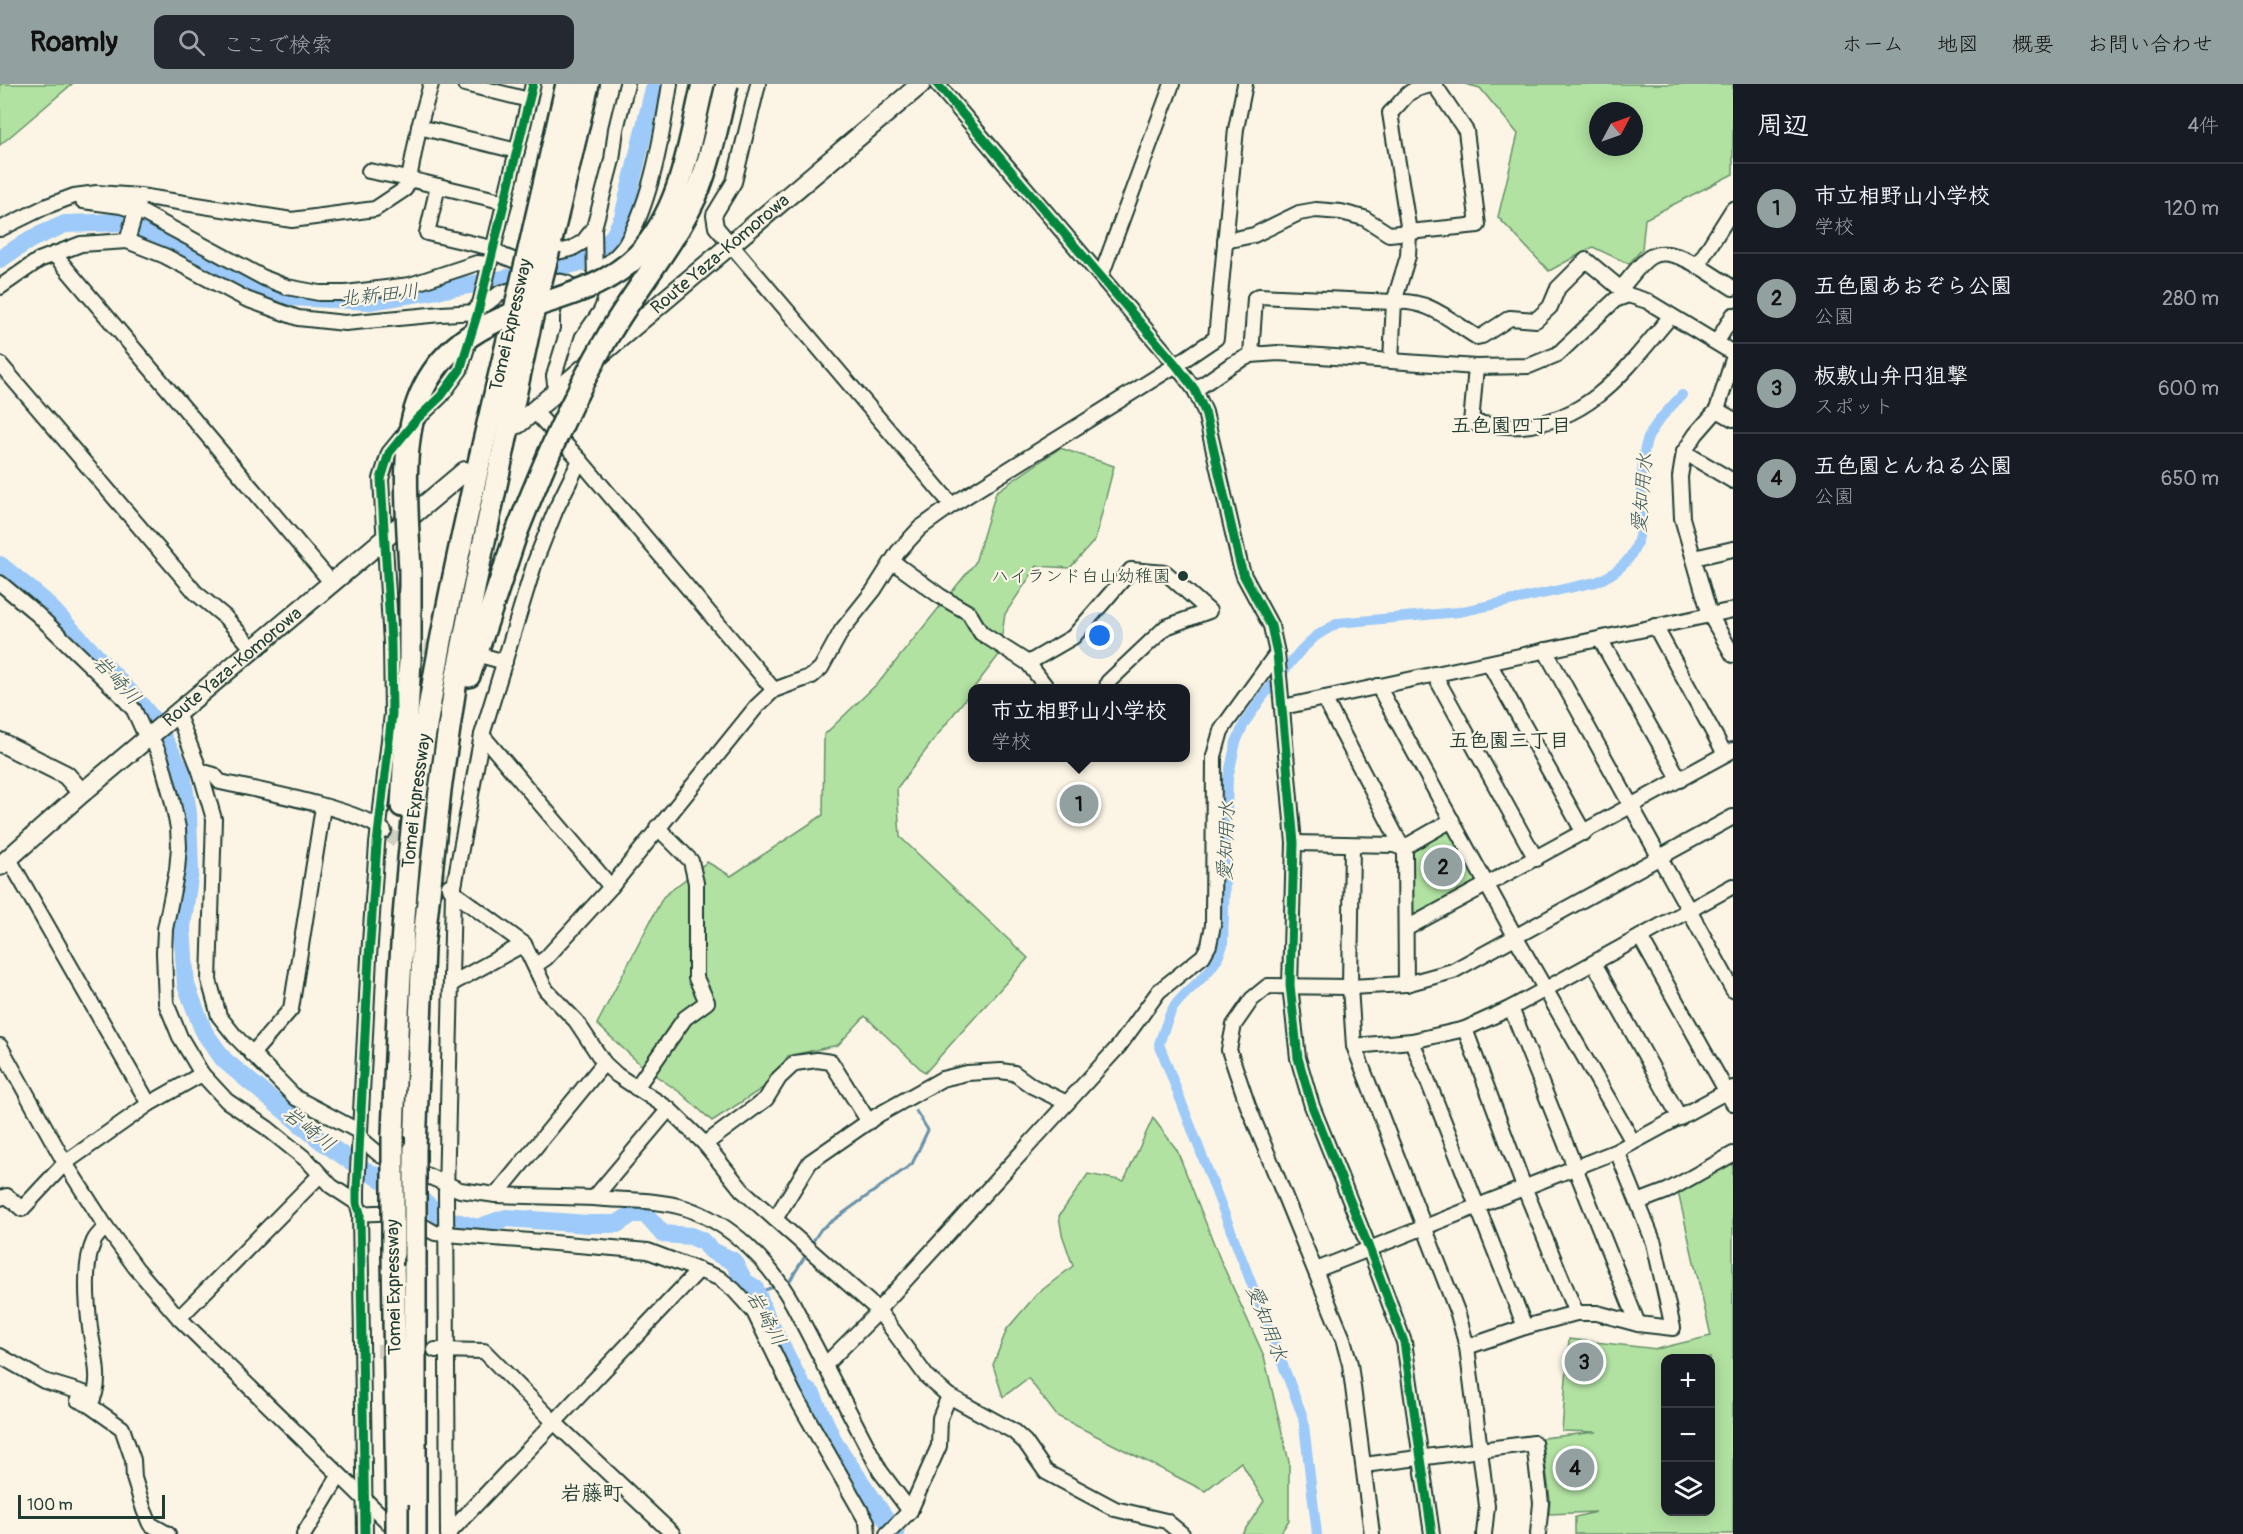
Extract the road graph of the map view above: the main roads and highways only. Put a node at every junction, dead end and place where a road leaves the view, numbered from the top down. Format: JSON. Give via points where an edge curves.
{"nodes":[{"id":1,"x":567,"y":84,"type":"edge"},
{"id":2,"x":588,"y":84,"type":"edge"},
{"id":3,"x":703,"y":84,"type":"edge"},
{"id":4,"x":726,"y":84,"type":"edge"},
{"id":5,"x":921,"y":84,"type":"edge"},
{"id":6,"x":539,"y":249,"type":"junction"},
{"id":7,"x":521,"y":324,"type":"junction"},
{"id":8,"x":518,"y":424,"type":"dead end"},
{"id":9,"x":465,"y":471,"type":"dead end"},
{"id":10,"x":0,"y":742,"type":"edge"},
{"id":11,"x":440,"y":790,"type":"junction"},
{"id":12,"x":82,"y":793,"type":"junction"},
{"id":13,"x":4,"y":862,"type":"edge"},
{"id":14,"x":395,"y":1089,"type":"junction"},
{"id":15,"x":409,"y":1517,"type":"edge"},
{"id":16,"x":398,"y":1534,"type":"edge"}],
"edges":[{"from":1,"to":6,"type":"highway","name":"Tomei Expressway"},
{"from":2,"to":6,"type":"highway","name":"Tomei Expressway"},
{"from":3,"to":14,"type":"highway","bridge":true,"via":[[670,208],[637,256],[588,288],[482,328],[456,346],[428,378],[413,413],[407,447],[410,660],[396,964]]},
{"from":4,"to":11,"type":"highway","bridge":true,"via":[[710,157],[694,199],[590,369],[516,534],[470,674]]},
{"from":5,"to":8,"type":"main road","name":"Route Yaza-Komorowa"},
{"from":6,"to":7,"type":"highway","name":"Tomei Expressway","bridge":true},
{"from":7,"to":11,"type":"highway","name":"Tomei Expressway"},
{"from":7,"to":14,"type":"highway","name":"Tomei Expressway","via":[[451,589],[418,778],[400,966]]},
{"from":9,"to":12,"type":"main road","name":"Route Yaza-Komorowa"},
{"from":10,"to":12,"type":"main road","via":[[66,775]]},
{"from":11,"to":15,"type":"highway","name":"Tomei Expressway","bridge":true,"via":[[423,948],[415,1148]]},
{"from":12,"to":13,"type":"main road","name":"Route Yaza-Komorowa"},
{"from":14,"to":15,"type":"highway","name":"Tomei Expressway","bridge":true,"via":[[393,1254]]},
{"from":15,"to":16,"type":"highway","name":"Tomei Expressway","bridge":true}]}
